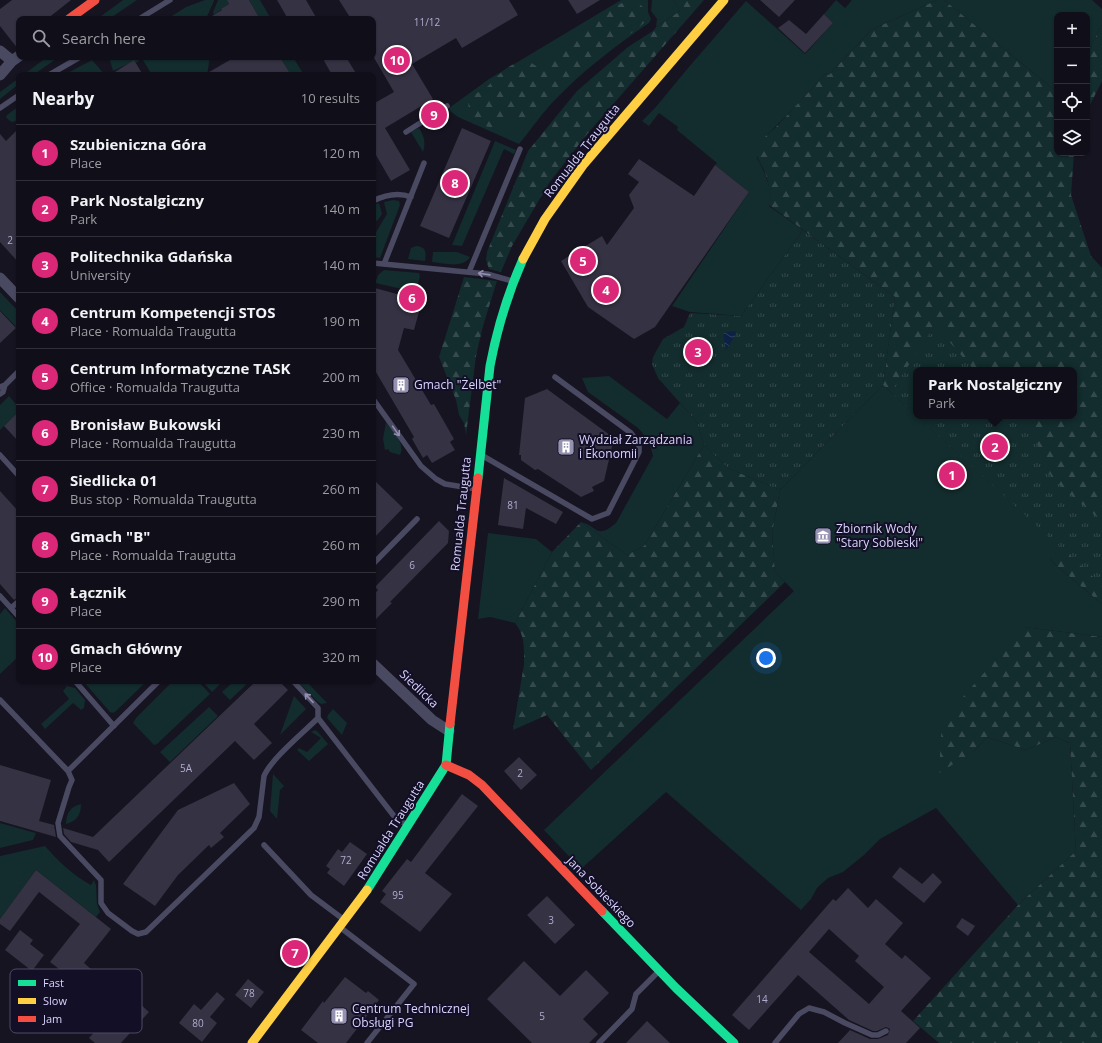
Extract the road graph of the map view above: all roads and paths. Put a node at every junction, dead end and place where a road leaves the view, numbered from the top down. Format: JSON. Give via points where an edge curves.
{"nodes":[{"id":1,"x":95,"y":0,"type":"edge"},
{"id":2,"x":170,"y":0,"type":"edge"},
{"id":3,"x":724,"y":0,"type":"edge"},
{"id":4,"x":73,"y":16,"type":"edge"},
{"id":5,"x":144,"y":16,"type":"edge"},
{"id":6,"x":0,"y":51,"type":"edge"},
{"id":7,"x":15,"y":58,"type":"edge"},
{"id":8,"x":75,"y":60,"type":"edge"},
{"id":9,"x":54,"y":72,"type":"edge"},
{"id":10,"x":0,"y":75,"type":"edge"},
{"id":11,"x":16,"y":98,"type":"edge"},
{"id":12,"x":447,"y":106,"type":"dead end"},
{"id":13,"x":0,"y":108,"type":"edge"},
{"id":14,"x":406,"y":132,"type":"dead end"},
{"id":15,"x":520,"y":149,"type":"dead end"},
{"id":16,"x":424,"y":163,"type":"dead end"},
{"id":17,"x":411,"y":197,"type":"junction"},
{"id":18,"x":376,"y":199,"type":"edge"},
{"id":19,"x":376,"y":263,"type":"edge"},
{"id":20,"x":384,"y":264,"type":"junction"},
{"id":21,"x":469,"y":272,"type":"junction"},
{"id":22,"x":0,"y":278,"type":"edge"},
{"id":23,"x":514,"y":282,"type":"junction"},
{"id":24,"x":16,"y":295,"type":"edge"},
{"id":25,"x":16,"y":375,"type":"edge"},
{"id":26,"x":555,"y":377,"type":"dead end"},
{"id":27,"x":3,"y":386,"type":"edge"},
{"id":28,"x":0,"y":394,"type":"edge"},
{"id":29,"x":376,"y":403,"type":"edge"},
{"id":30,"x":480,"y":454,"type":"junction"},
{"id":31,"x":0,"y":456,"type":"edge"},
{"id":32,"x":16,"y":473,"type":"edge"},
{"id":33,"x":476,"y":489,"type":"junction"},
{"id":34,"x":417,"y":519,"type":"dead end"},
{"id":35,"x":376,"y":561,"type":"edge"},
{"id":36,"x":0,"y":596,"type":"edge"},
{"id":37,"x":16,"y":604,"type":"edge"},
{"id":38,"x":11,"y":608,"type":"junction"},
{"id":39,"x":16,"y":614,"type":"edge"},
{"id":40,"x":376,"y":667,"type":"edge"},
{"id":41,"x":78,"y":684,"type":"edge"},
{"id":42,"x":156,"y":684,"type":"edge"},
{"id":43,"x":295,"y":684,"type":"edge"},
{"id":44,"x":0,"y":700,"type":"edge"},
{"id":45,"x":318,"y":718,"type":"junction"},
{"id":46,"x":114,"y":726,"type":"junction"},
{"id":47,"x":449,"y":731,"type":"junction"},
{"id":48,"x":446,"y":765,"type":"junction"},
{"id":49,"x":68,"y":771,"type":"junction"},
{"id":50,"x":408,"y":825,"type":"junction"},
{"id":51,"x":264,"y":845,"type":"dead end"},
{"id":52,"x":343,"y":924,"type":"junction"},
{"id":53,"x":659,"y":971,"type":"junction"},
{"id":54,"x":886,"y":1031,"type":"dead end"},
{"id":55,"x":252,"y":1043,"type":"edge"},
{"id":56,"x":367,"y":1043,"type":"edge"},
{"id":57,"x":599,"y":1043,"type":"edge"},
{"id":58,"x":734,"y":1043,"type":"edge"},
{"id":59,"x":775,"y":1043,"type":"edge"}],
"edges":[{"from":1,"to":4,"type":"street"},
{"from":2,"to":5,"type":"lane"},
{"from":3,"to":23,"type":"street","name":"Romualda Traugutta","via":[[602,141],[558,198],[532,241]]},
{"from":6,"to":7,"type":"street"},
{"from":7,"to":10,"type":"street"},
{"from":8,"to":9,"type":"lane"},
{"from":11,"to":13,"type":"lane"},
{"from":12,"to":14,"type":"lane"},
{"from":15,"to":21,"type":"lane"},
{"from":16,"to":17,"type":"lane"},
{"from":17,"to":18,"type":"lane","via":[[402,194],[382,196]]},
{"from":17,"to":20,"type":"lane"},
{"from":19,"to":20,"type":"lane"},
{"from":20,"to":21,"type":"lane"},
{"from":23,"to":21,"type":"lane","one_way":true,"via":[[493,275]]},
{"from":22,"to":24,"type":"street"},
{"from":23,"to":30,"type":"street","name":"Romualda Traugutta","via":[[502,316],[492,358]]},
{"from":25,"to":27,"type":"lane"},
{"from":26,"to":30,"type":"lane","via":[[631,433],[639,444],[639,452],[608,513],[592,519]]},
{"from":27,"to":28,"type":"lane","via":[[3,392]]},
{"from":29,"to":33,"type":"lane","one_way":true,"via":[[421,466],[436,479],[445,484]]},
{"from":30,"to":33,"type":"street","name":"Romualda Traugutta"},
{"from":31,"to":32,"type":"lane"},
{"from":33,"to":47,"type":"street","name":"Romualda Traugutta"},
{"from":34,"to":35,"type":"lane"},
{"from":36,"to":38,"type":"lane"},
{"from":37,"to":38,"type":"lane"},
{"from":38,"to":39,"type":"lane"},
{"from":40,"to":47,"type":"street","name":"Siedlicka","via":[[432,720]]},
{"from":41,"to":46,"type":"lane"},
{"from":42,"to":46,"type":"lane"},
{"from":45,"to":43,"type":"lane","one_way":true,"via":[[318,708]]},
{"from":44,"to":49,"type":"lane"},
{"from":45,"to":49,"type":"lane","via":[[266,770],[259,817],[254,828],[146,932],[138,934],[108,913],[101,903],[101,880],[60,836],[58,823],[72,780]]},
{"from":45,"to":50,"type":"lane","via":[[397,820]]},
{"from":46,"to":49,"type":"lane"},
{"from":47,"to":48,"type":"street","name":"Romualda Traugutta"},
{"from":48,"to":50,"type":"street","name":"Romualda Traugutta"},
{"from":48,"to":53,"type":"street","name":"Jana Sobieskiego","via":[[469,775],[482,785]]},
{"from":50,"to":52,"type":"street","name":"Romualda Traugutta","via":[[372,884]]},
{"from":51,"to":52,"type":"lane","via":[[311,895]]},
{"from":52,"to":55,"type":"street","name":"Romualda Traugutta"},
{"from":52,"to":56,"type":"lane","via":[[414,984]]},
{"from":53,"to":57,"type":"lane","via":[[636,994],[632,1009]]},
{"from":53,"to":58,"type":"street","name":"Jana Sobieskiego"},
{"from":54,"to":59,"type":"lane","via":[[872,1036],[824,1012],[809,1008],[799,1014]]}]}
